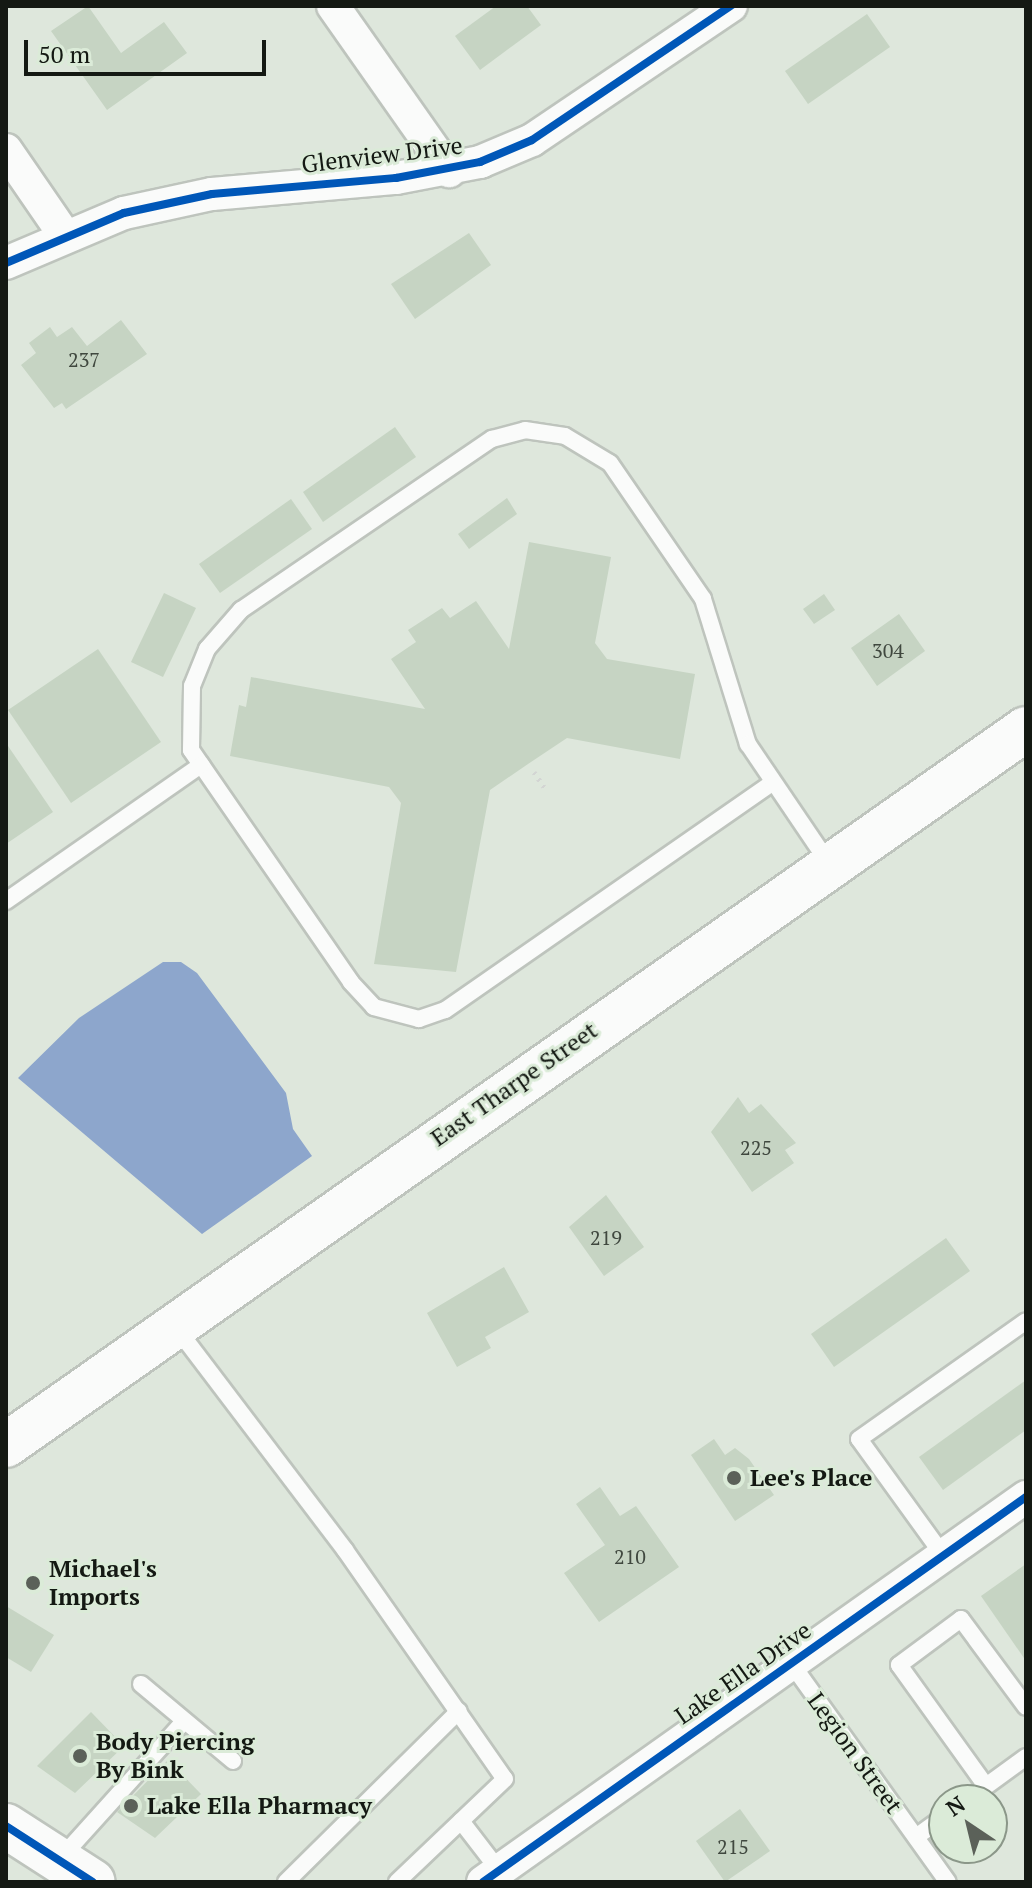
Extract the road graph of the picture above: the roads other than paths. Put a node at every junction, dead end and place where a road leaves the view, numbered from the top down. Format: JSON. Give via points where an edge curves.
{"nodes":[{"id":1,"x":333,"y":6,"type":"edge"},
{"id":2,"x":731,"y":6,"type":"edge"},
{"id":3,"x":6,"y":150,"type":"edge"},
{"id":4,"x":449,"y":171,"type":"junction"},
{"id":5,"x":63,"y":233,"type":"junction"},
{"id":6,"x":6,"y":263,"type":"edge"},
{"id":7,"x":1026,"y":729,"type":"edge"},
{"id":8,"x":201,"y":765,"type":"junction"},
{"id":9,"x":772,"y":783,"type":"junction"},
{"id":10,"x":831,"y":866,"type":"junction"},
{"id":11,"x":6,"y":901,"type":"edge"},
{"id":12,"x":1026,"y":1321,"type":"edge"},
{"id":13,"x":174,"y":1326,"type":"junction"},
{"id":14,"x":6,"y":1445,"type":"edge"},
{"id":15,"x":1026,"y":1497,"type":"edge"},
{"id":16,"x":943,"y":1555,"type":"junction"},
{"id":17,"x":791,"y":1663,"type":"junction"},
{"id":18,"x":141,"y":1684,"type":"dead end"},
{"id":19,"x":1026,"y":1707,"type":"edge"},
{"id":20,"x":459,"y":1711,"type":"junction"},
{"id":21,"x":184,"y":1721,"type":"junction"},
{"id":22,"x":1026,"y":1757,"type":"edge"},
{"id":23,"x":233,"y":1761,"type":"dead end"},
{"id":24,"x":985,"y":1784,"type":"edge"},
{"id":25,"x":989,"y":1784,"type":"edge"},
{"id":26,"x":461,"y":1821,"type":"junction"},
{"id":27,"x":6,"y":1826,"type":"edge"},
{"id":28,"x":928,"y":1828,"type":"edge"},
{"id":29,"x":916,"y":1837,"type":"junction"},
{"id":30,"x":76,"y":1871,"type":"edge"},
{"id":31,"x":490,"y":1875,"type":"edge"},
{"id":32,"x":286,"y":1882,"type":"edge"},
{"id":33,"x":397,"y":1882,"type":"edge"},
{"id":34,"x":948,"y":1882,"type":"edge"}],
"edges":[{"from":1,"to":4,"type":"street"},
{"from":2,"to":4,"type":"street","name":"Glenview Drive","via":[[532,140]]},
{"from":3,"to":5,"type":"street"},
{"from":4,"to":5,"type":"street","name":"Glenview Drive","via":[[212,194]]},
{"from":5,"to":6,"type":"street","name":"Glenview Drive"},
{"from":7,"to":10,"type":"main road","name":"East Tharpe Street"},
{"from":8,"to":9,"type":"lane","via":[[351,982],[374,1007],[419,1019],[445,1010]]},
{"from":8,"to":9,"type":"lane","via":[[191,750],[192,686],[207,649],[241,610],[492,439],[525,430],[565,436],[610,463],[703,599],[748,744]]},
{"from":8,"to":11,"type":"lane"},
{"from":9,"to":10,"type":"lane"},
{"from":10,"to":13,"type":"main road","name":"East Tharpe Street"},
{"from":12,"to":16,"type":"lane","via":[[859,1439]]},
{"from":13,"to":14,"type":"main road","name":"East Tharpe Street"},
{"from":13,"to":20,"type":"lane"},
{"from":15,"to":16,"type":"street","name":"Lake Ella Drive"},
{"from":16,"to":17,"type":"street","name":"Lake Ella Drive"},
{"from":17,"to":29,"type":"lane","name":"Legion Street"},
{"from":17,"to":31,"type":"street","name":"Lake Ella Drive"},
{"from":18,"to":21,"type":"lane"},
{"from":19,"to":24,"type":"lane","via":[[961,1619],[899,1665]]},
{"from":20,"to":26,"type":"lane","via":[[505,1779]]},
{"from":20,"to":32,"type":"lane"},
{"from":21,"to":23,"type":"lane"},
{"from":21,"to":30,"type":"lane"},
{"from":22,"to":25,"type":"lane"},
{"from":26,"to":31,"type":"lane"},
{"from":26,"to":33,"type":"lane"},
{"from":27,"to":30,"type":"main road"},
{"from":28,"to":29,"type":"lane"},
{"from":29,"to":34,"type":"lane","name":"Legion Street"}]}
